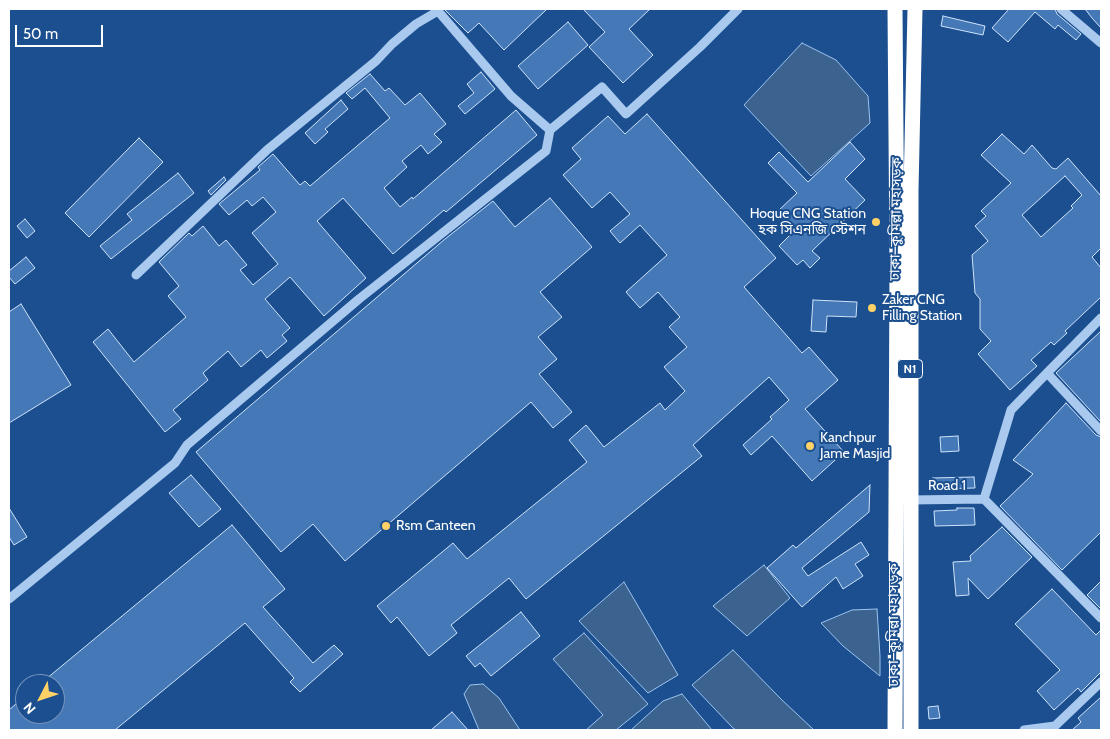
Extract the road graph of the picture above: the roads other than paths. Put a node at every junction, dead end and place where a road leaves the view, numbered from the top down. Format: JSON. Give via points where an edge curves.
{"nodes":[{"id":1,"x":738,"y":9,"type":"edge"},
{"id":2,"x":895,"y":9,"type":"edge"},
{"id":3,"x":915,"y":9,"type":"edge"},
{"id":4,"x":1061,"y":9,"type":"edge"},
{"id":5,"x":1101,"y":43,"type":"edge"},
{"id":6,"x":550,"y":130,"type":"junction"},
{"id":7,"x":136,"y":275,"type":"dead end"},
{"id":8,"x":1101,"y":318,"type":"edge"},
{"id":9,"x":1047,"y":373,"type":"junction"},
{"id":10,"x":1101,"y":431,"type":"edge"},
{"id":11,"x":984,"y":499,"type":"junction"},
{"id":12,"x":910,"y":500,"type":"junction"},
{"id":13,"x":903,"y":572,"type":"junction"},
{"id":14,"x":9,"y":599,"type":"edge"},
{"id":15,"x":1101,"y":618,"type":"edge"},
{"id":16,"x":1101,"y":682,"type":"edge"},
{"id":17,"x":895,"y":730,"type":"edge"},
{"id":18,"x":911,"y":730,"type":"edge"},
{"id":19,"x":1024,"y":730,"type":"edge"}],
"edges":[{"from":1,"to":6,"type":"street","via":[[626,114],[602,87]]},
{"from":2,"to":13,"type":"highway","name":"ঢাকা–কুমিল্লা মহাসড়ক","number":"N1"},
{"from":3,"to":12,"type":"highway","name":"ঢাকা–কুমিল্লা মহাসড়ক","number":"N1"},
{"from":4,"to":5,"type":"street"},
{"from":6,"to":7,"type":"street","via":[[511,96],[438,11],[410,29],[376,61],[266,150]]},
{"from":6,"to":14,"type":"street","via":[[546,151],[358,299],[187,445],[175,463]]},
{"from":8,"to":9,"type":"street"},
{"from":9,"to":10,"type":"street"},
{"from":9,"to":11,"type":"street","via":[[1011,410]]},
{"from":11,"to":12,"type":"street","name":"Road 1"},
{"from":11,"to":15,"type":"street"},
{"from":12,"to":13,"type":"highway","name":"ঢাকা–কুমিল্লা মহাসড়ক","number":"N1"},
{"from":13,"to":17,"type":"highway","name":"ঢাকা–কুমিল্লা মহাসড়ক","number":"N1"},
{"from":13,"to":18,"type":"highway","name":"ঢাকা–কুমিল্লা মহাসড়ক","number":"N1"},
{"from":16,"to":19,"type":"street","via":[[1055,726]]}]}
